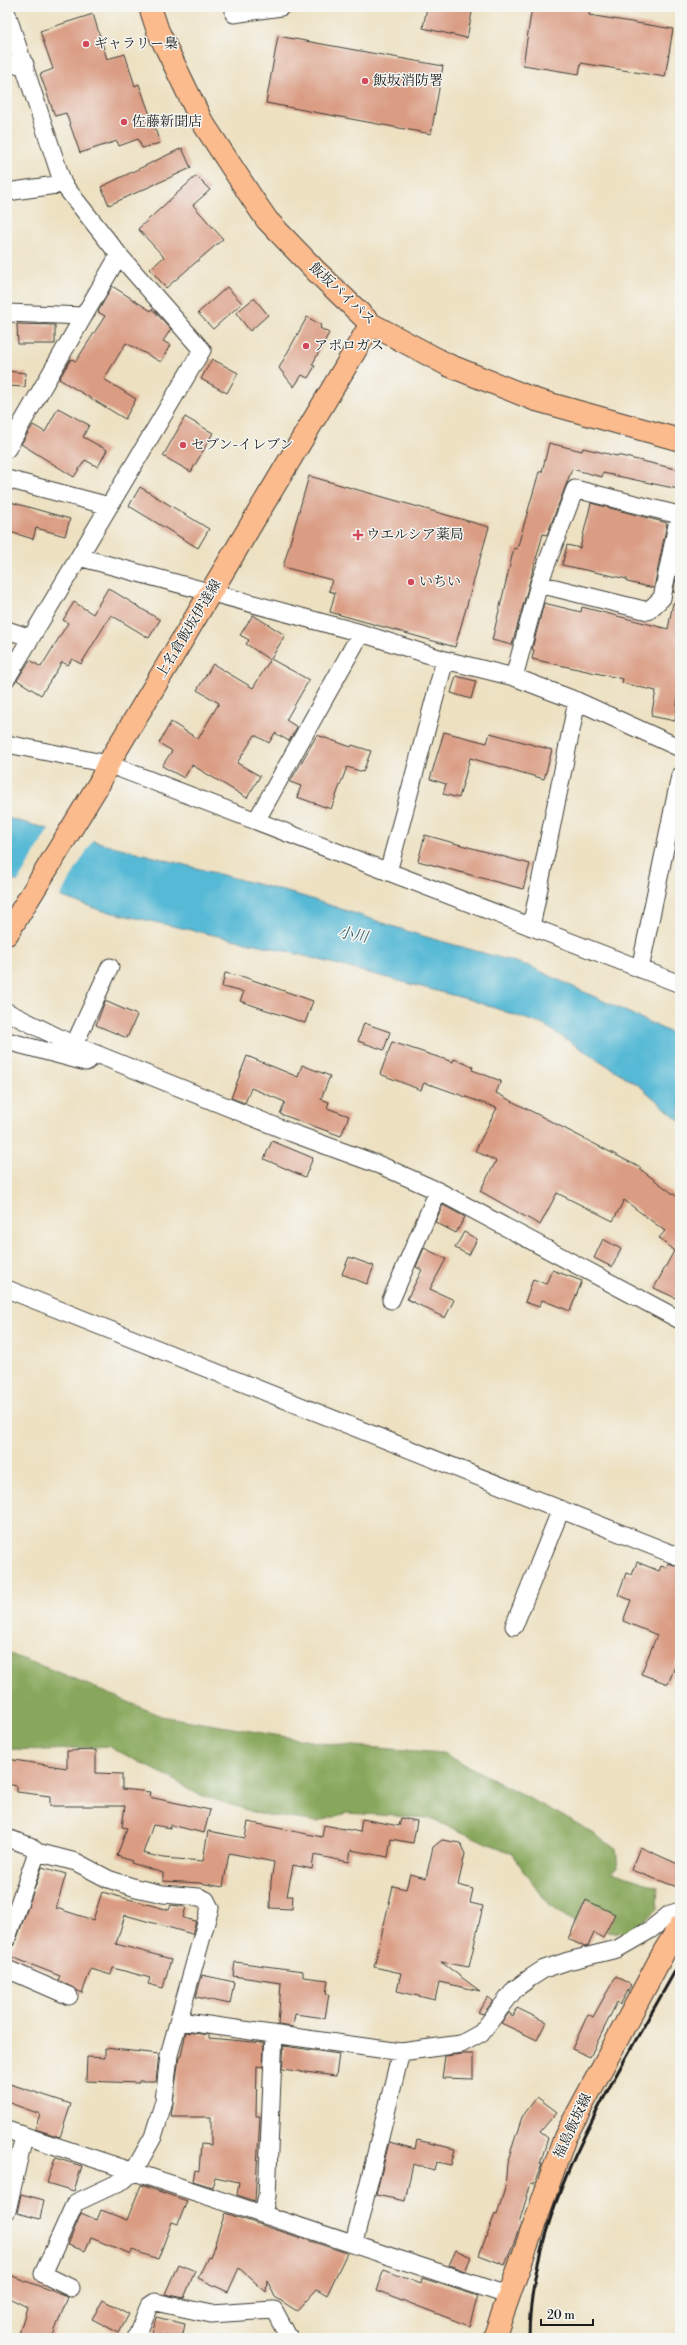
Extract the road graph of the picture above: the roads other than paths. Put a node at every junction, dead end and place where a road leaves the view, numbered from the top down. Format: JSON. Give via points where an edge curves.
{"nodes":[{"id":1,"x":150,"y":7,"type":"edge"},
{"id":2,"x":234,"y":7,"type":"edge"},
{"id":3,"x":281,"y":7,"type":"edge"},
{"id":4,"x":7,"y":14,"type":"edge"},
{"id":5,"x":25,"y":64,"type":"junction"},
{"id":6,"x":7,"y":65,"type":"edge"},
{"id":7,"x":63,"y":184,"type":"junction"},
{"id":8,"x":7,"y":192,"type":"edge"},
{"id":9,"x":119,"y":255,"type":"junction"},
{"id":10,"x":7,"y":313,"type":"edge"},
{"id":11,"x":84,"y":316,"type":"junction"},
{"id":12,"x":371,"y":324,"type":"junction"},
{"id":13,"x":680,"y":440,"type":"edge"},
{"id":14,"x":7,"y":449,"type":"edge"},
{"id":15,"x":7,"y":479,"type":"edge"},
{"id":16,"x":110,"y":506,"type":"junction"},
{"id":17,"x":680,"y":514,"type":"edge"},
{"id":18,"x":79,"y":557,"type":"junction"},
{"id":19,"x":539,"y":584,"type":"junction"},
{"id":20,"x":210,"y":593,"type":"junction"},
{"id":21,"x":7,"y":630,"type":"edge"},
{"id":22,"x":361,"y":633,"type":"junction"},
{"id":23,"x":31,"y":638,"type":"junction"},
{"id":24,"x":445,"y":660,"type":"junction"},
{"id":25,"x":514,"y":677,"type":"junction"},
{"id":26,"x":7,"y":678,"type":"edge"},
{"id":27,"x":577,"y":700,"type":"junction"},
{"id":28,"x":7,"y":744,"type":"edge"},
{"id":29,"x":680,"y":748,"type":"edge"},
{"id":30,"x":104,"y":773,"type":"junction"},
{"id":31,"x":680,"y":776,"type":"edge"},
{"id":32,"x":256,"y":821,"type":"junction"},
{"id":33,"x":388,"y":872,"type":"junction"},
{"id":34,"x":531,"y":927,"type":"junction"},
{"id":35,"x":7,"y":934,"type":"edge"},
{"id":36,"x":110,"y":967,"type":"dead end"},
{"id":37,"x":640,"y":969,"type":"junction"},
{"id":38,"x":680,"y":984,"type":"edge"},
{"id":39,"x":7,"y":1012,"type":"edge"},
{"id":40,"x":7,"y":1041,"type":"edge"},
{"id":41,"x":74,"y":1045,"type":"junction"},
{"id":42,"x":97,"y":1054,"type":"junction"},
{"id":43,"x":438,"y":1191,"type":"junction"},
{"id":44,"x":7,"y":1289,"type":"edge"},
{"id":45,"x":391,"y":1300,"type":"dead end"},
{"id":46,"x":680,"y":1320,"type":"edge"},
{"id":47,"x":561,"y":1509,"type":"junction"},
{"id":48,"x":680,"y":1557,"type":"edge"},
{"id":49,"x":514,"y":1626,"type":"dead end"},
{"id":50,"x":7,"y":1838,"type":"edge"},
{"id":51,"x":37,"y":1852,"type":"junction"},
{"id":52,"x":680,"y":1911,"type":"edge"},
{"id":53,"x":680,"y":1926,"type":"edge"},
{"id":54,"x":7,"y":1938,"type":"edge"},
{"id":55,"x":7,"y":1969,"type":"edge"},
{"id":56,"x":69,"y":1996,"type":"dead end"},
{"id":57,"x":179,"y":2021,"type":"junction"},
{"id":58,"x":274,"y":2034,"type":"junction"},
{"id":59,"x":401,"y":2052,"type":"junction"},
{"id":60,"x":7,"y":2130,"type":"edge"},
{"id":61,"x":24,"y":2136,"type":"junction"},
{"id":62,"x":134,"y":2171,"type":"junction"},
{"id":63,"x":7,"y":2212,"type":"edge"},
{"id":64,"x":263,"y":2213,"type":"junction"},
{"id":65,"x":354,"y":2243,"type":"junction"},
{"id":66,"x":71,"y":2288,"type":"dead end"},
{"id":67,"x":510,"y":2296,"type":"junction"},
{"id":68,"x":136,"y":2338,"type":"edge"},
{"id":69,"x":290,"y":2338,"type":"edge"},
{"id":70,"x":494,"y":2338,"type":"edge"}],
"edges":[{"from":1,"to":12,"type":"main road","name":"飯坂バイパス","via":[[158,31],[201,120],[267,220]]},
{"from":2,"to":3,"type":"street","via":[[234,14]]},
{"from":4,"to":5,"type":"street"},
{"from":5,"to":6,"type":"street"},
{"from":5,"to":7,"type":"street"},
{"from":7,"to":8,"type":"street"},
{"from":7,"to":9,"type":"street"},
{"from":9,"to":11,"type":"street"},
{"from":9,"to":16,"type":"street","via":[[202,350]]},
{"from":10,"to":11,"type":"street"},
{"from":11,"to":14,"type":"street"},
{"from":12,"to":13,"type":"main road","name":"飯坂バイパス","via":[[448,365],[536,400]]},
{"from":12,"to":20,"type":"main road","name":"上名倉飯坂伊達線"},
{"from":15,"to":16,"type":"street"},
{"from":16,"to":18,"type":"street"},
{"from":17,"to":19,"type":"street","via":[[575,489]]},
{"from":17,"to":19,"type":"street","via":[[662,598],[648,611]]},
{"from":18,"to":20,"type":"street"},
{"from":18,"to":23,"type":"street"},
{"from":19,"to":25,"type":"street"},
{"from":20,"to":22,"type":"street"},
{"from":20,"to":30,"type":"main road","name":"上名倉飯坂伊達線"},
{"from":21,"to":23,"type":"street"},
{"from":22,"to":24,"type":"street"},
{"from":22,"to":32,"type":"street"},
{"from":23,"to":26,"type":"street"},
{"from":24,"to":25,"type":"street"},
{"from":24,"to":33,"type":"street"},
{"from":25,"to":27,"type":"street"},
{"from":27,"to":29,"type":"street"},
{"from":27,"to":34,"type":"street"},
{"from":28,"to":30,"type":"street"},
{"from":30,"to":32,"type":"street"},
{"from":30,"to":35,"type":"main road","name":"上名倉飯坂伊達線"},
{"from":31,"to":37,"type":"street"},
{"from":32,"to":33,"type":"street"},
{"from":33,"to":34,"type":"street"},
{"from":34,"to":37,"type":"street"},
{"from":36,"to":41,"type":"street"},
{"from":37,"to":38,"type":"street"},
{"from":39,"to":41,"type":"street"},
{"from":40,"to":42,"type":"street","via":[[86,1062]]},
{"from":41,"to":42,"type":"street"},
{"from":42,"to":43,"type":"street","via":[[292,1133],[382,1166]]},
{"from":43,"to":45,"type":"street"},
{"from":43,"to":46,"type":"street"},
{"from":44,"to":47,"type":"street"},
{"from":47,"to":48,"type":"street"},
{"from":47,"to":49,"type":"street"},
{"from":50,"to":51,"type":"street","via":[[30,1846]]},
{"from":51,"to":54,"type":"street"},
{"from":51,"to":57,"type":"street","via":[[76,1862],[108,1879],[136,1888],[206,1900],[210,1908],[209,1918]]},
{"from":52,"to":59,"type":"street","via":[[670,1914],[650,1930],[617,1949],[544,1969],[515,1989],[481,2033],[461,2044]]},
{"from":53,"to":67,"type":"main road","name":"福島飯坂線","via":[[565,2137]]},
{"from":55,"to":56,"type":"street"},
{"from":57,"to":58,"type":"street"},
{"from":57,"to":62,"type":"street","via":[[169,2056],[164,2101],[153,2137]]},
{"from":58,"to":59,"type":"street"},
{"from":58,"to":64,"type":"street","via":[[267,2196]]},
{"from":59,"to":65,"type":"street"},
{"from":60,"to":61,"type":"street"},
{"from":61,"to":62,"type":"street"},
{"from":61,"to":63,"type":"street"},
{"from":62,"to":64,"type":"street"},
{"from":62,"to":66,"type":"street","via":[[124,2180],[75,2203],[43,2274]]},
{"from":64,"to":65,"type":"street"},
{"from":65,"to":67,"type":"street"},
{"from":67,"to":70,"type":"main road","name":"福島飯坂線"},
{"from":68,"to":69,"type":"street","via":[[149,2306],[155,2302],[211,2314],[274,2310]]}]}
